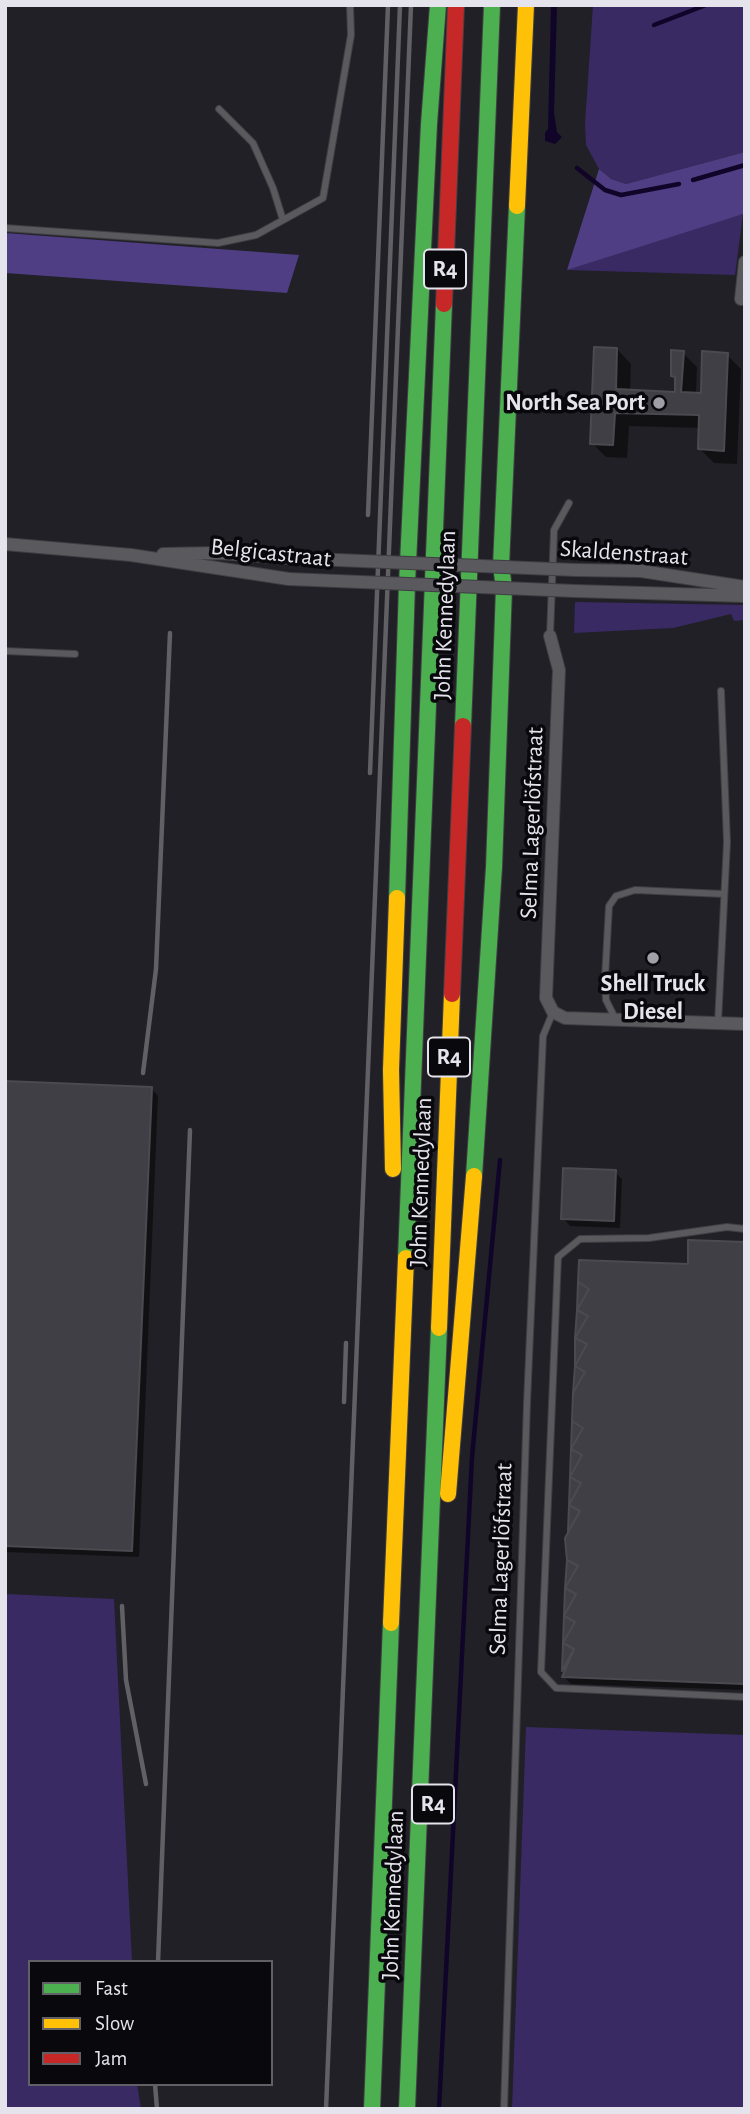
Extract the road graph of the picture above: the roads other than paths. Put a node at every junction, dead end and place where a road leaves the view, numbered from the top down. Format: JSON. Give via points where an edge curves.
{"nodes":[{"id":1,"x":350,"y":5,"type":"edge"},
{"id":2,"x":438,"y":5,"type":"edge"},
{"id":3,"x":456,"y":5,"type":"edge"},
{"id":4,"x":492,"y":5,"type":"edge"},
{"id":5,"x":506,"y":5,"type":"edge"},
{"id":6,"x":516,"y":5,"type":"edge"},
{"id":7,"x":526,"y":5,"type":"edge"},
{"id":8,"x":521,"y":102,"type":"junction"},
{"id":9,"x":219,"y":109,"type":"dead end"},
{"id":10,"x":283,"y":220,"type":"junction"},
{"id":11,"x":5,"y":228,"type":"edge"},
{"id":12,"x":745,"y":262,"type":"edge"},
{"id":13,"x":741,"y":299,"type":"dead end"},
{"id":14,"x":569,"y":503,"type":"dead end"},
{"id":15,"x":5,"y":544,"type":"edge"},
{"id":16,"x":131,"y":555,"type":"junction"},
{"id":17,"x":501,"y":559,"type":"junction"},
{"id":18,"x":408,"y":563,"type":"junction"},
{"id":19,"x":407,"y":584,"type":"junction"},
{"id":20,"x":745,"y":587,"type":"edge"},
{"id":21,"x":504,"y":588,"type":"junction"},
{"id":22,"x":745,"y":596,"type":"edge"},
{"id":23,"x":550,"y":636,"type":"joint"},
{"id":24,"x":5,"y":651,"type":"edge"},
{"id":25,"x":75,"y":654,"type":"dead end"},
{"id":26,"x":721,"y":691,"type":"dead end"},
{"id":27,"x":724,"y":894,"type":"junction"},
{"id":28,"x":553,"y":1012,"type":"junction"},
{"id":29,"x":617,"y":1020,"type":"junction"},
{"id":30,"x":718,"y":1023,"type":"junction"},
{"id":31,"x":745,"y":1024,"type":"edge"},
{"id":32,"x":745,"y":1229,"type":"edge"},
{"id":33,"x":402,"y":1346,"type":"junction"},
{"id":34,"x":447,"y":1499,"type":"junction"},
{"id":35,"x":745,"y":1697,"type":"edge"},
{"id":36,"x":372,"y":2109,"type":"edge"},
{"id":37,"x":407,"y":2109,"type":"edge"},
{"id":38,"x":423,"y":2109,"type":"edge"},
{"id":39,"x":504,"y":2109,"type":"edge"}],
"edges":[{"from":1,"to":10,"type":"lane","via":[[351,35],[323,198]]},
{"from":2,"to":18,"type":"highway"},
{"from":3,"to":33,"type":"highway","name":"John Kennedylaan","number":"R4"},
{"from":4,"to":37,"type":"highway","name":"John Kennedylaan","number":"R4"},
{"from":5,"to":34,"type":"highway","name":"John Kennedylaan","number":"R4"},
{"from":6,"to":8,"type":"highway"},
{"from":7,"to":8,"type":"highway"},
{"from":8,"to":17,"type":"highway"},
{"from":9,"to":10,"type":"lane","via":[[253,143]]},
{"from":10,"to":11,"type":"lane","via":[[256,235],[218,243]]},
{"from":12,"to":13,"type":"street"},
{"from":14,"to":23,"type":"lane","via":[[554,530]]},
{"from":15,"to":16,"type":"street","name":"Belgicastraat"},
{"from":16,"to":18,"type":"street","name":"Belgicastraat","bridge":true,"via":[[218,553]]},
{"from":16,"to":19,"type":"street","name":"Belgicastraat","bridge":true,"via":[[289,579]]},
{"from":17,"to":18,"type":"street","name":"Belgicastraat","bridge":true},
{"from":17,"to":20,"type":"street","name":"Skaldenstraat","bridge":true},
{"from":17,"to":21,"type":"highway","bridge":true},
{"from":18,"to":19,"type":"highway"},
{"from":19,"to":21,"type":"street","name":"Belgicastraat","bridge":true},
{"from":19,"to":33,"type":"highway","number":"R4","via":[[391,1070]]},
{"from":21,"to":22,"type":"street","name":"Skaldenstraat","bridge":true},
{"from":21,"to":34,"type":"highway","via":[[483,1062]]},
{"from":23,"to":28,"type":"street","name":"Selma Lagerlöfstraat","via":[[559,670],[546,998]]},
{"from":24,"to":25,"type":"lane"},
{"from":26,"to":27,"type":"lane","via":[[727,842]]},
{"from":27,"to":29,"type":"lane","via":[[635,890],[616,896],[609,906],[605,978],[606,1000]]},
{"from":27,"to":30,"type":"lane"},
{"from":28,"to":29,"type":"street","via":[[565,1018]]},
{"from":28,"to":39,"type":"lane","name":"Selma Lagerlöfstraat","via":[[544,1036],[527,1416]]},
{"from":29,"to":30,"type":"street"},
{"from":30,"to":31,"type":"street"},
{"from":32,"to":35,"type":"lane","via":[[580,1239],[558,1257],[541,1672],[556,1688]]},
{"from":33,"to":36,"type":"highway","name":"John Kennedylaan","number":"R4"},
{"from":34,"to":38,"type":"highway","name":"John Kennedylaan","number":"R4"}]}
